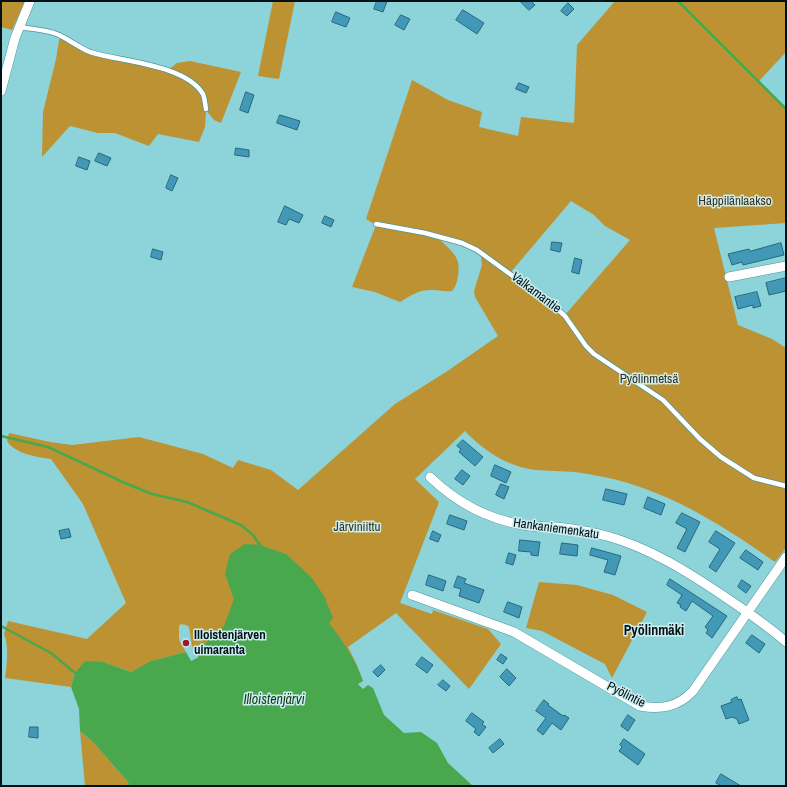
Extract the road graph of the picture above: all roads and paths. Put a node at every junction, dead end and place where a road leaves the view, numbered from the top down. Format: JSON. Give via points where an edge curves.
{"nodes":[{"id":1,"x":30,"y":1,"type":"edge"},
{"id":2,"x":19,"y":27,"type":"junction"},
{"id":3,"x":1,"y":91,"type":"edge"},
{"id":4,"x":206,"y":109,"type":"dead end"},
{"id":5,"x":376,"y":224,"type":"dead end"},
{"id":6,"x":786,"y":266,"type":"edge"},
{"id":7,"x":729,"y":277,"type":"dead end"},
{"id":8,"x":430,"y":477,"type":"dead end"},
{"id":9,"x":786,"y":486,"type":"edge"},
{"id":10,"x":786,"y":558,"type":"edge"},
{"id":11,"x":412,"y":596,"type":"dead end"},
{"id":12,"x":748,"y":612,"type":"junction"},
{"id":13,"x":786,"y":642,"type":"edge"}],
"edges":[{"from":1,"to":2,"type":"street"},
{"from":2,"to":3,"type":"street"},
{"from":2,"to":4,"type":"lane","via":[[60,35],[90,52],[168,70],[195,86],[202,94]]},
{"from":5,"to":9,"type":"lane","name":"Valkamantie","via":[[425,232],[462,243],[485,255],[554,306],[565,316],[594,354],[663,400],[721,457],[754,478]]},
{"from":6,"to":7,"type":"street"},
{"from":8,"to":12,"type":"street","name":"Hankaniemenkatu","via":[[463,503],[488,516],[522,525],[588,531],[647,550],[689,573]]},
{"from":10,"to":12,"type":"street","name":"Pyölintie"},
{"from":11,"to":12,"type":"street","name":"Pyölintie","via":[[514,632],[640,706],[659,708],[680,702],[693,691]]},
{"from":12,"to":13,"type":"street","name":"Hankaniemenkatu"}]}
